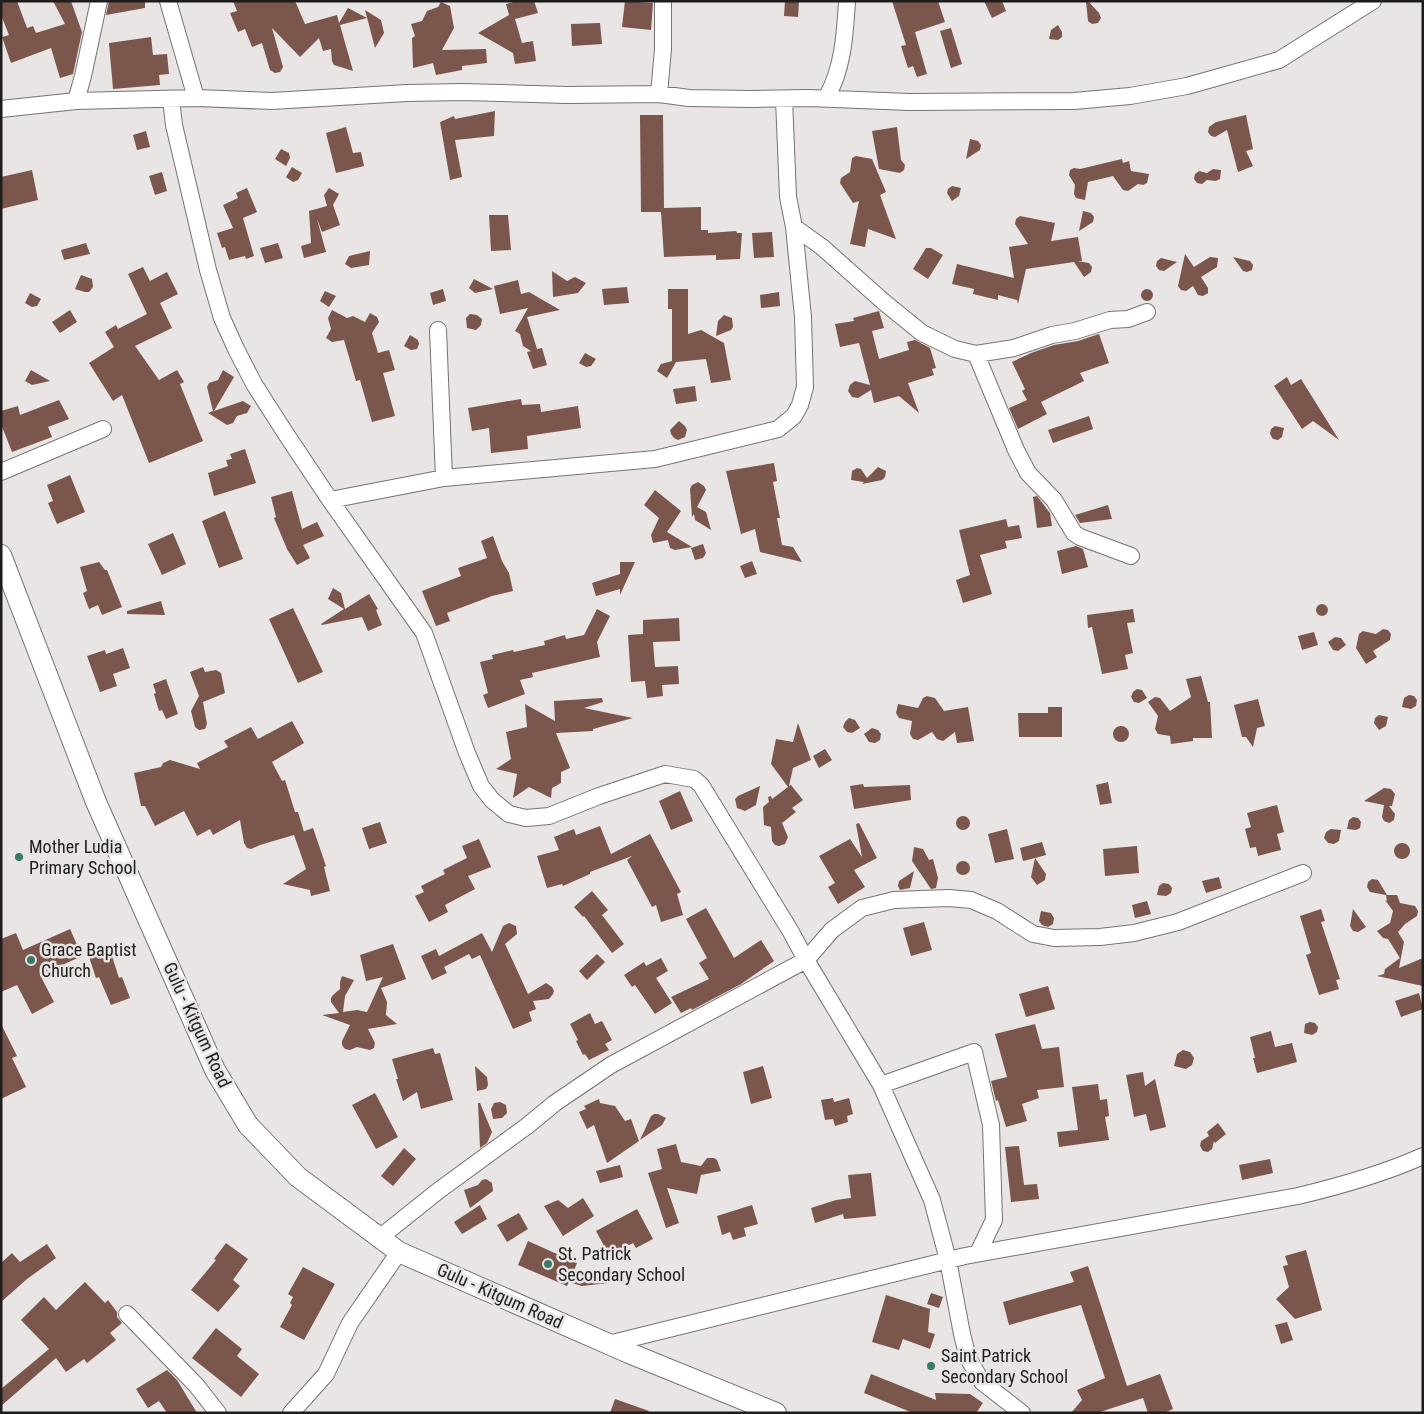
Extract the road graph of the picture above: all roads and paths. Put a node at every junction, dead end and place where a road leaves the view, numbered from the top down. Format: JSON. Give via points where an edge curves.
{"nodes":[{"id":1,"x":98,"y":1,"type":"edge"},
{"id":2,"x":168,"y":1,"type":"edge"},
{"id":3,"x":663,"y":1,"type":"edge"},
{"id":4,"x":847,"y":1,"type":"edge"},
{"id":5,"x":1373,"y":1,"type":"edge"},
{"id":6,"x":659,"y":94,"type":"junction"},
{"id":7,"x":196,"y":98,"type":"junction"},
{"id":8,"x":826,"y":98,"type":"junction"},
{"id":9,"x":171,"y":99,"type":"junction"},
{"id":10,"x":784,"y":99,"type":"junction"},
{"id":11,"x":76,"y":101,"type":"junction"},
{"id":12,"x":1,"y":109,"type":"edge"},
{"id":13,"x":794,"y":226,"type":"junction"},
{"id":14,"x":1147,"y":312,"type":"dead end"},
{"id":15,"x":438,"y":330,"type":"dead end"},
{"id":16,"x":976,"y":354,"type":"junction"},
{"id":17,"x":103,"y":429,"type":"dead end"},
{"id":18,"x":1,"y":472,"type":"edge"},
{"id":19,"x":444,"y":478,"type":"junction"},
{"id":20,"x":330,"y":500,"type":"junction"},
{"id":21,"x":1,"y":555,"type":"edge"},
{"id":22,"x":1131,"y":556,"type":"dead end"},
{"id":23,"x":1303,"y":873,"type":"dead end"},
{"id":24,"x":806,"y":960,"type":"junction"},
{"id":25,"x":881,"y":1085,"type":"junction"},
{"id":26,"x":1423,"y":1156,"type":"edge"},
{"id":27,"x":378,"y":1238,"type":"junction"},
{"id":28,"x":398,"y":1252,"type":"junction"},
{"id":29,"x":978,"y":1253,"type":"junction"},
{"id":30,"x":948,"y":1260,"type":"junction"},
{"id":31,"x":127,"y":1314,"type":"dead end"},
{"id":32,"x":608,"y":1344,"type":"junction"},
{"id":33,"x":218,"y":1413,"type":"edge"},
{"id":34,"x":291,"y":1413,"type":"edge"},
{"id":35,"x":776,"y":1413,"type":"edge"},
{"id":36,"x":1022,"y":1413,"type":"edge"}],
"edges":[{"from":1,"to":11,"type":"street"},
{"from":2,"to":7,"type":"street"},
{"from":3,"to":6,"type":"street"},
{"from":4,"to":8,"type":"street","via":[[843,46],[833,87]]},
{"from":5,"to":8,"type":"street","via":[[1279,60],[1187,86],[1074,101],[910,102]]},
{"from":6,"to":7,"type":"street","via":[[463,92],[272,101]]},
{"from":6,"to":10,"type":"street","via":[[689,98]]},
{"from":7,"to":9,"type":"street"},
{"from":8,"to":10,"type":"street"},
{"from":9,"to":11,"type":"street"},
{"from":9,"to":20,"type":"street","via":[[193,207],[222,318],[254,384]]},
{"from":10,"to":13,"type":"street","via":[[788,197]]},
{"from":11,"to":12,"type":"street"},
{"from":13,"to":16,"type":"street","via":[[922,333],[955,349]]},
{"from":13,"to":19,"type":"street","via":[[803,317],[805,387],[794,416],[778,429],[655,458]]},
{"from":14,"to":16,"type":"street","via":[[1052,335],[1014,348]]},
{"from":15,"to":19,"type":"street"},
{"from":16,"to":22,"type":"street","via":[[1028,473],[1080,537]]},
{"from":17,"to":18,"type":"street"},
{"from":19,"to":20,"type":"street"},
{"from":20,"to":24,"type":"street","via":[[424,632],[467,753],[492,800],[509,814],[542,817],[664,774],[694,779],[701,785]]},
{"from":21,"to":27,"type":"main road","name":"Gulu - Kitgum Road","via":[[96,802],[215,1070],[248,1125],[273,1151],[298,1176]]},
{"from":23,"to":24,"type":"street","via":[[1178,922],[1100,937],[1054,938],[1033,934],[971,900],[894,900],[862,908],[832,930]]},
{"from":24,"to":25,"type":"street"},
{"from":24,"to":27,"type":"street","via":[[611,1065],[555,1103]]},
{"from":25,"to":29,"type":"street","via":[[974,1052],[990,1125],[994,1220]]},
{"from":25,"to":30,"type":"street","via":[[932,1200]]},
{"from":26,"to":29,"type":"street","via":[[1335,1187],[1298,1196]]},
{"from":27,"to":28,"type":"main road","name":"Gulu - Kitgum Road"},
{"from":28,"to":32,"type":"main road","name":"Gulu - Kitgum Road"},
{"from":28,"to":34,"type":"street","via":[[350,1323],[326,1374]]},
{"from":29,"to":30,"type":"street"},
{"from":30,"to":32,"type":"street"},
{"from":30,"to":36,"type":"street","via":[[968,1358],[982,1382]]},
{"from":31,"to":33,"type":"street","via":[[196,1385]]},
{"from":32,"to":35,"type":"main road","name":"Gulu - Kitgum Road"}]}
